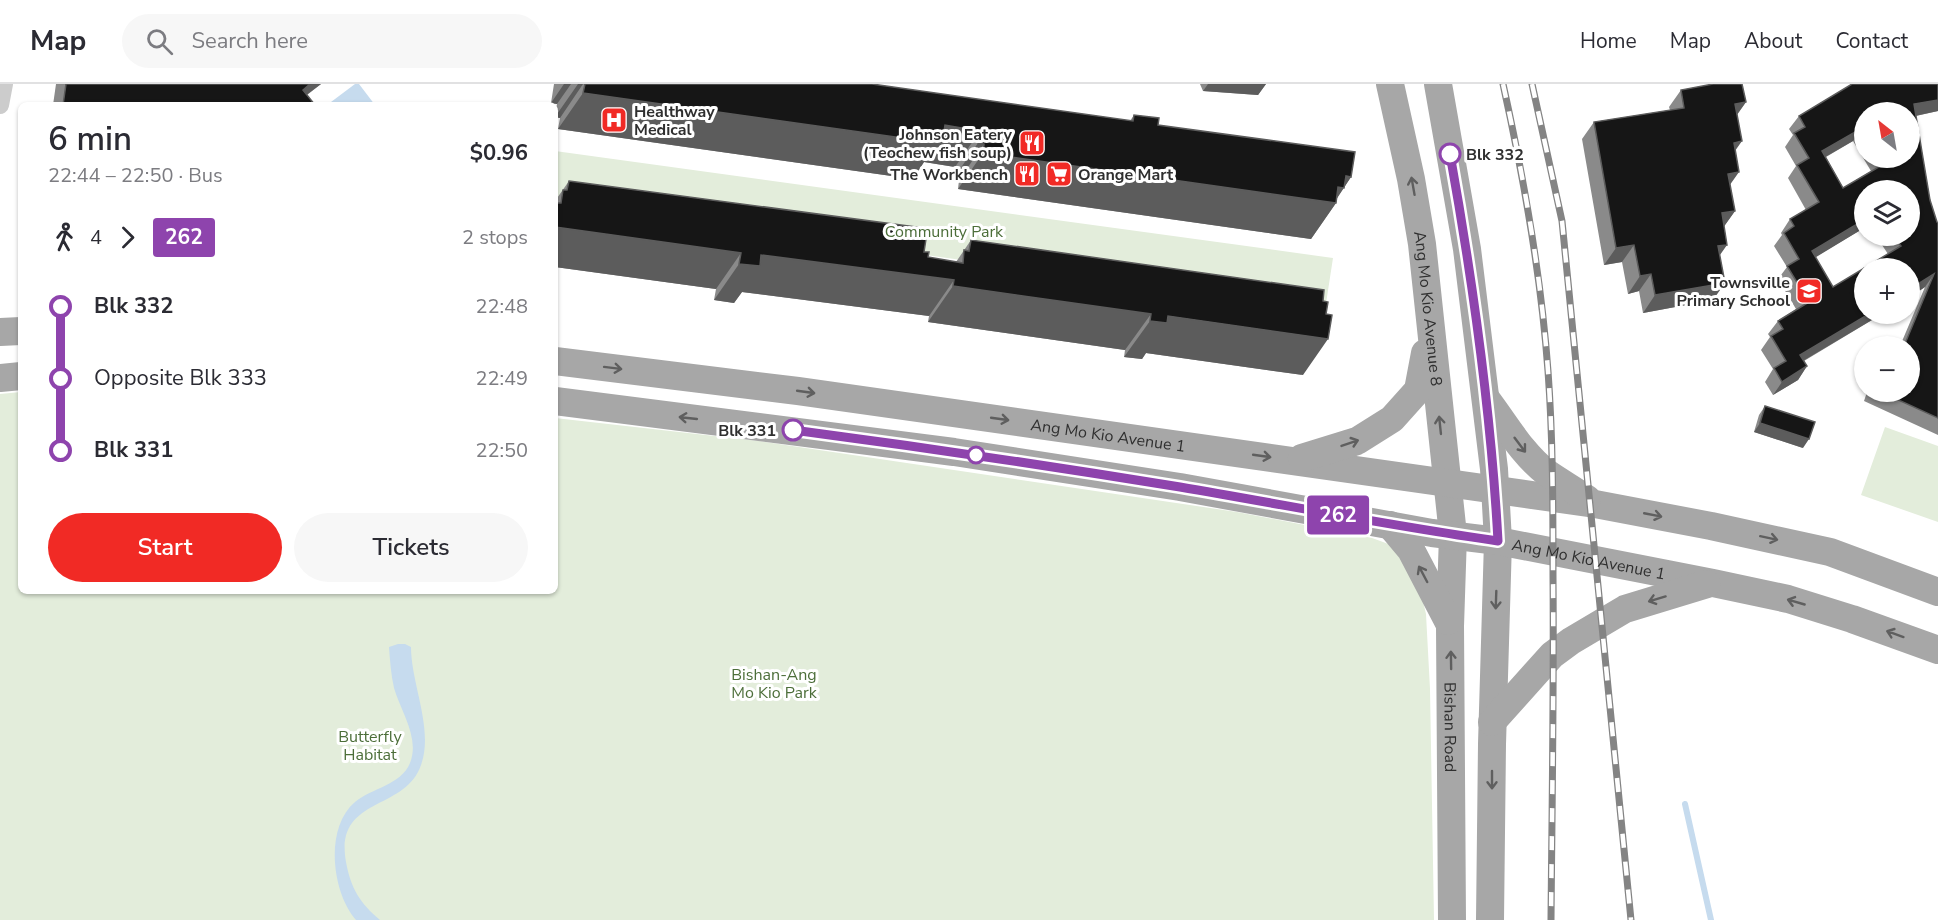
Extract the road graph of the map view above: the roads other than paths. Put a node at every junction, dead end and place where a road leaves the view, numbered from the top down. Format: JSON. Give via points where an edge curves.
{"nodes":[{"id":1,"x":4,"y":84,"type":"edge"},
{"id":2,"x":1390,"y":84,"type":"edge"},
{"id":3,"x":1438,"y":84,"type":"edge"},
{"id":4,"x":0,"y":105,"type":"edge"},
{"id":5,"x":1430,"y":323,"type":"junction"},
{"id":6,"x":0,"y":332,"type":"edge"},
{"id":7,"x":18,"y":332,"type":"edge"},
{"id":8,"x":558,"y":360,"type":"edge"},
{"id":9,"x":18,"y":376,"type":"edge"},
{"id":10,"x":0,"y":378,"type":"edge"},
{"id":11,"x":1486,"y":398,"type":"junction"},
{"id":12,"x":558,"y":401,"type":"edge"},
{"id":13,"x":1294,"y":461,"type":"junction"},
{"id":14,"x":1447,"y":484,"type":"junction"},
{"id":15,"x":1495,"y":490,"type":"junction"},
{"id":16,"x":1595,"y":504,"type":"junction"},
{"id":17,"x":1390,"y":525,"type":"junction"},
{"id":18,"x":1453,"y":535,"type":"junction"},
{"id":19,"x":1498,"y":541,"type":"junction"},
{"id":20,"x":1713,"y":583,"type":"junction"},
{"id":21,"x":1938,"y":592,"type":"edge"},
{"id":22,"x":1450,"y":626,"type":"junction"},
{"id":23,"x":1938,"y":650,"type":"edge"},
{"id":24,"x":1492,"y":722,"type":"junction"},
{"id":25,"x":1452,"y":920,"type":"edge"},
{"id":26,"x":1491,"y":920,"type":"edge"}],
"edges":[{"from":1,"to":4,"type":"street"},
{"from":5,"to":2,"type":"main road","name":"Ang Mo Kio Avenue 8","one_way":true,"via":[[1412,179]]},
{"from":3,"to":11,"type":"main road","via":[[1467,249]]},
{"from":13,"to":5,"type":"main road","one_way":true,"via":[[1357,441],[1392,419],[1418,390]]},
{"from":14,"to":5,"type":"main road","name":"Ang Mo Kio Avenue 8","one_way":true},
{"from":6,"to":7,"type":"main road"},
{"from":8,"to":13,"type":"main road","name":"Ang Mo Kio Avenue 1","one_way":true},
{"from":9,"to":10,"type":"main road"},
{"from":11,"to":15,"type":"main road"},
{"from":11,"to":16,"type":"main road","one_way":true,"via":[[1532,459]]},
{"from":17,"to":12,"type":"main road","name":"Ang Mo Kio Avenue 1","one_way":true,"via":[[954,452]]},
{"from":13,"to":14,"type":"main road","name":"Ang Mo Kio Avenue 1"},
{"from":14,"to":15,"type":"main road","name":"Ang Mo Kio Avenue 1"},
{"from":14,"to":18,"type":"main road","name":"Ang Mo Kio Avenue 8"},
{"from":15,"to":16,"type":"main road","name":"Ang Mo Kio Avenue 1"},
{"from":15,"to":19,"type":"main road"},
{"from":16,"to":21,"type":"main road","name":"Ang Mo Kio Avenue 1","one_way":true,"via":[[1830,552]]},
{"from":17,"to":18,"type":"main road","name":"Ang Mo Kio Avenue 1"},
{"from":22,"to":17,"type":"main road","one_way":true,"via":[[1411,550]]},
{"from":18,"to":19,"type":"main road","name":"Ang Mo Kio Avenue 1"},
{"from":18,"to":22,"type":"main road","name":"Bishan Road"},
{"from":19,"to":20,"type":"main road","name":"Ang Mo Kio Avenue 1"},
{"from":19,"to":24,"type":"main road","one_way":true},
{"from":23,"to":20,"type":"main road","name":"Ang Mo Kio Avenue 1","one_way":true,"via":[[1799,603]]},
{"from":20,"to":24,"type":"main road","one_way":true,"via":[[1625,609],[1571,641],[1552,655]]},
{"from":25,"to":22,"type":"main road","name":"Bishan Road","one_way":true},
{"from":24,"to":26,"type":"main road","one_way":true}]}
